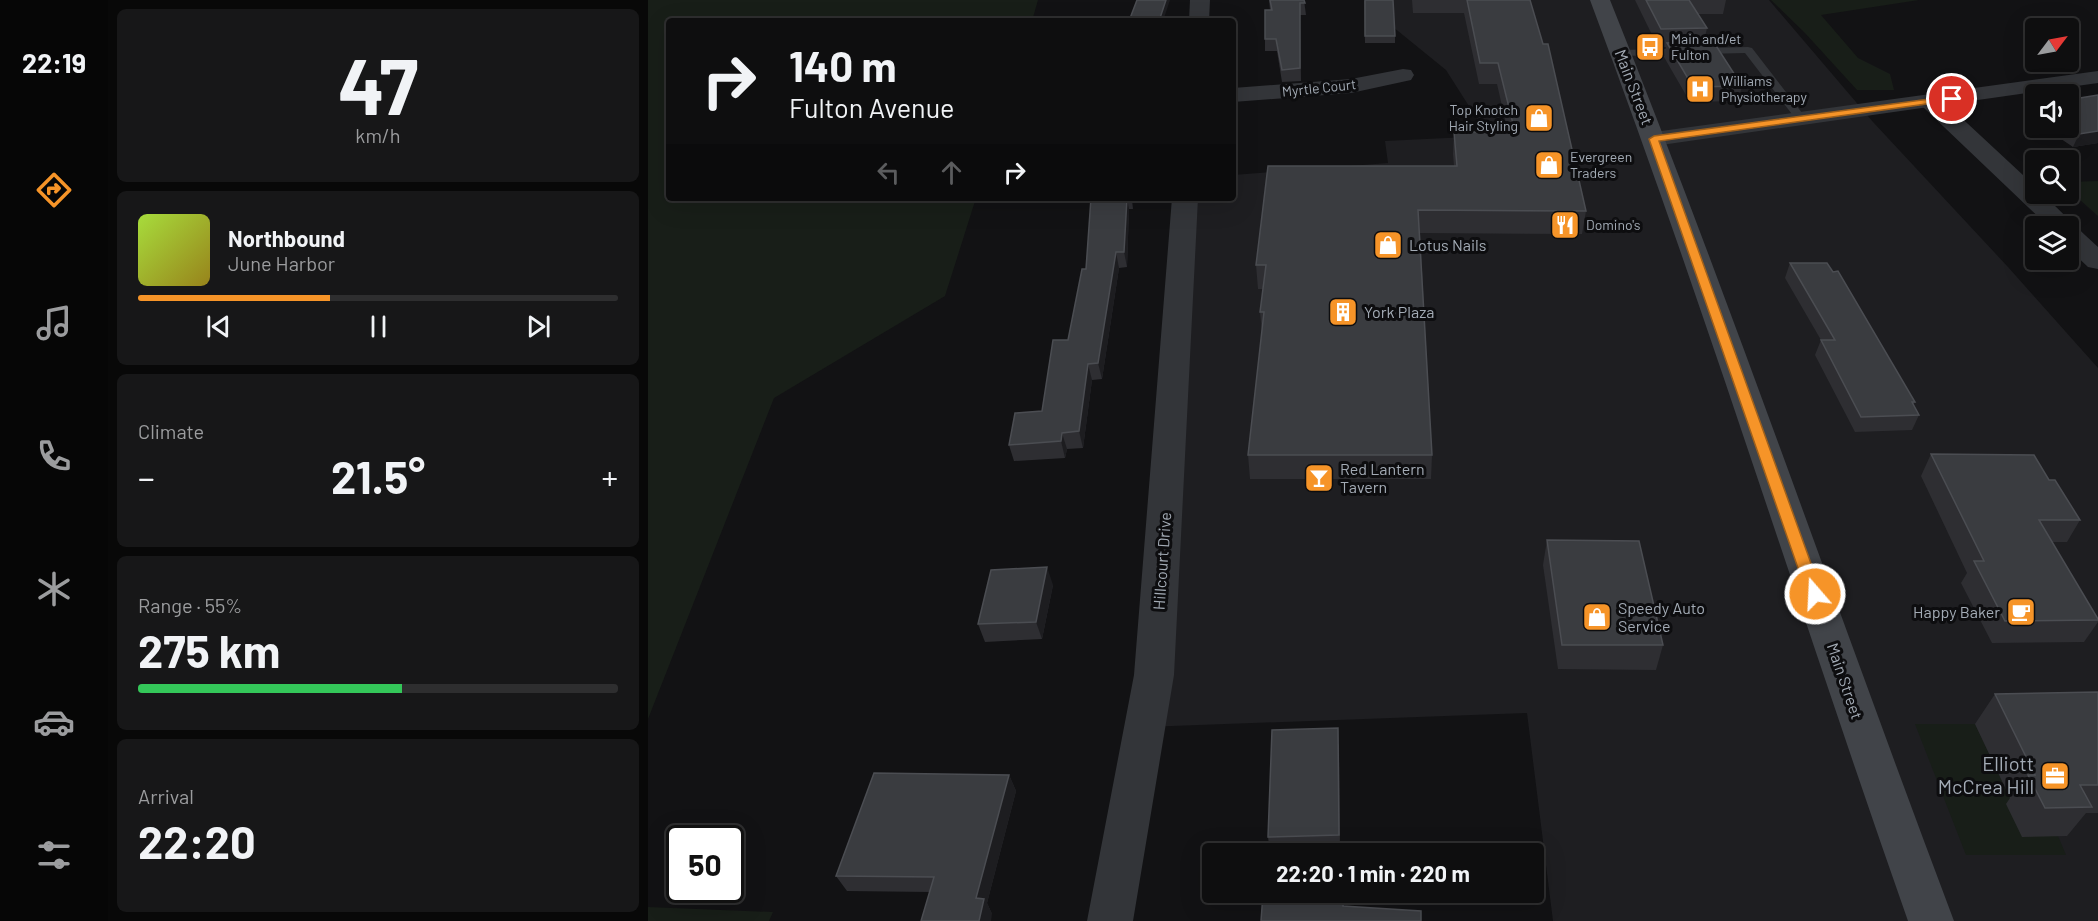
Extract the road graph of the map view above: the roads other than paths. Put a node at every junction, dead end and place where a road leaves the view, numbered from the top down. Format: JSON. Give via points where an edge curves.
{"nodes":[{"id":1,"x":1200,"y":0,"type":"edge"},
{"id":2,"x":1600,"y":0,"type":"edge"},
{"id":3,"x":1198,"y":18,"type":"edge"},
{"id":4,"x":1621,"y":53,"type":"junction"},
{"id":5,"x":1403,"y":75,"type":"dead end"},
{"id":6,"x":2098,"y":76,"type":"edge"},
{"id":7,"x":1236,"y":95,"type":"edge"},
{"id":8,"x":1931,"y":102,"type":"junction"},
{"id":9,"x":1802,"y":120,"type":"junction"},
{"id":10,"x":1654,"y":139,"type":"junction"},
{"id":11,"x":1185,"y":201,"type":"edge"},
{"id":12,"x":2051,"y":216,"type":"edge"},
{"id":13,"x":2079,"y":243,"type":"edge"},
{"id":14,"x":2098,"y":261,"type":"edge"},
{"id":15,"x":1110,"y":921,"type":"edge"},
{"id":16,"x":1931,"y":921,"type":"edge"}],
"edges":[{"from":1,"to":3,"type":"street"},
{"from":2,"to":4,"type":"main road","name":"Main Street"},
{"from":4,"to":9,"type":"lane","via":[[1749,50]]},
{"from":4,"to":10,"type":"main road","name":"Main Street"},
{"from":5,"to":7,"type":"street","name":"Myrtle Court","via":[[1351,86]]},
{"from":6,"to":8,"type":"street"},
{"from":8,"to":9,"type":"street"},
{"from":8,"to":12,"type":"street"},
{"from":9,"to":10,"type":"street"},
{"from":10,"to":16,"type":"main road","name":"Main Street"},
{"from":11,"to":15,"type":"street","name":"Hillcourt Drive","via":[[1154,675]]},
{"from":13,"to":14,"type":"street"}]}
